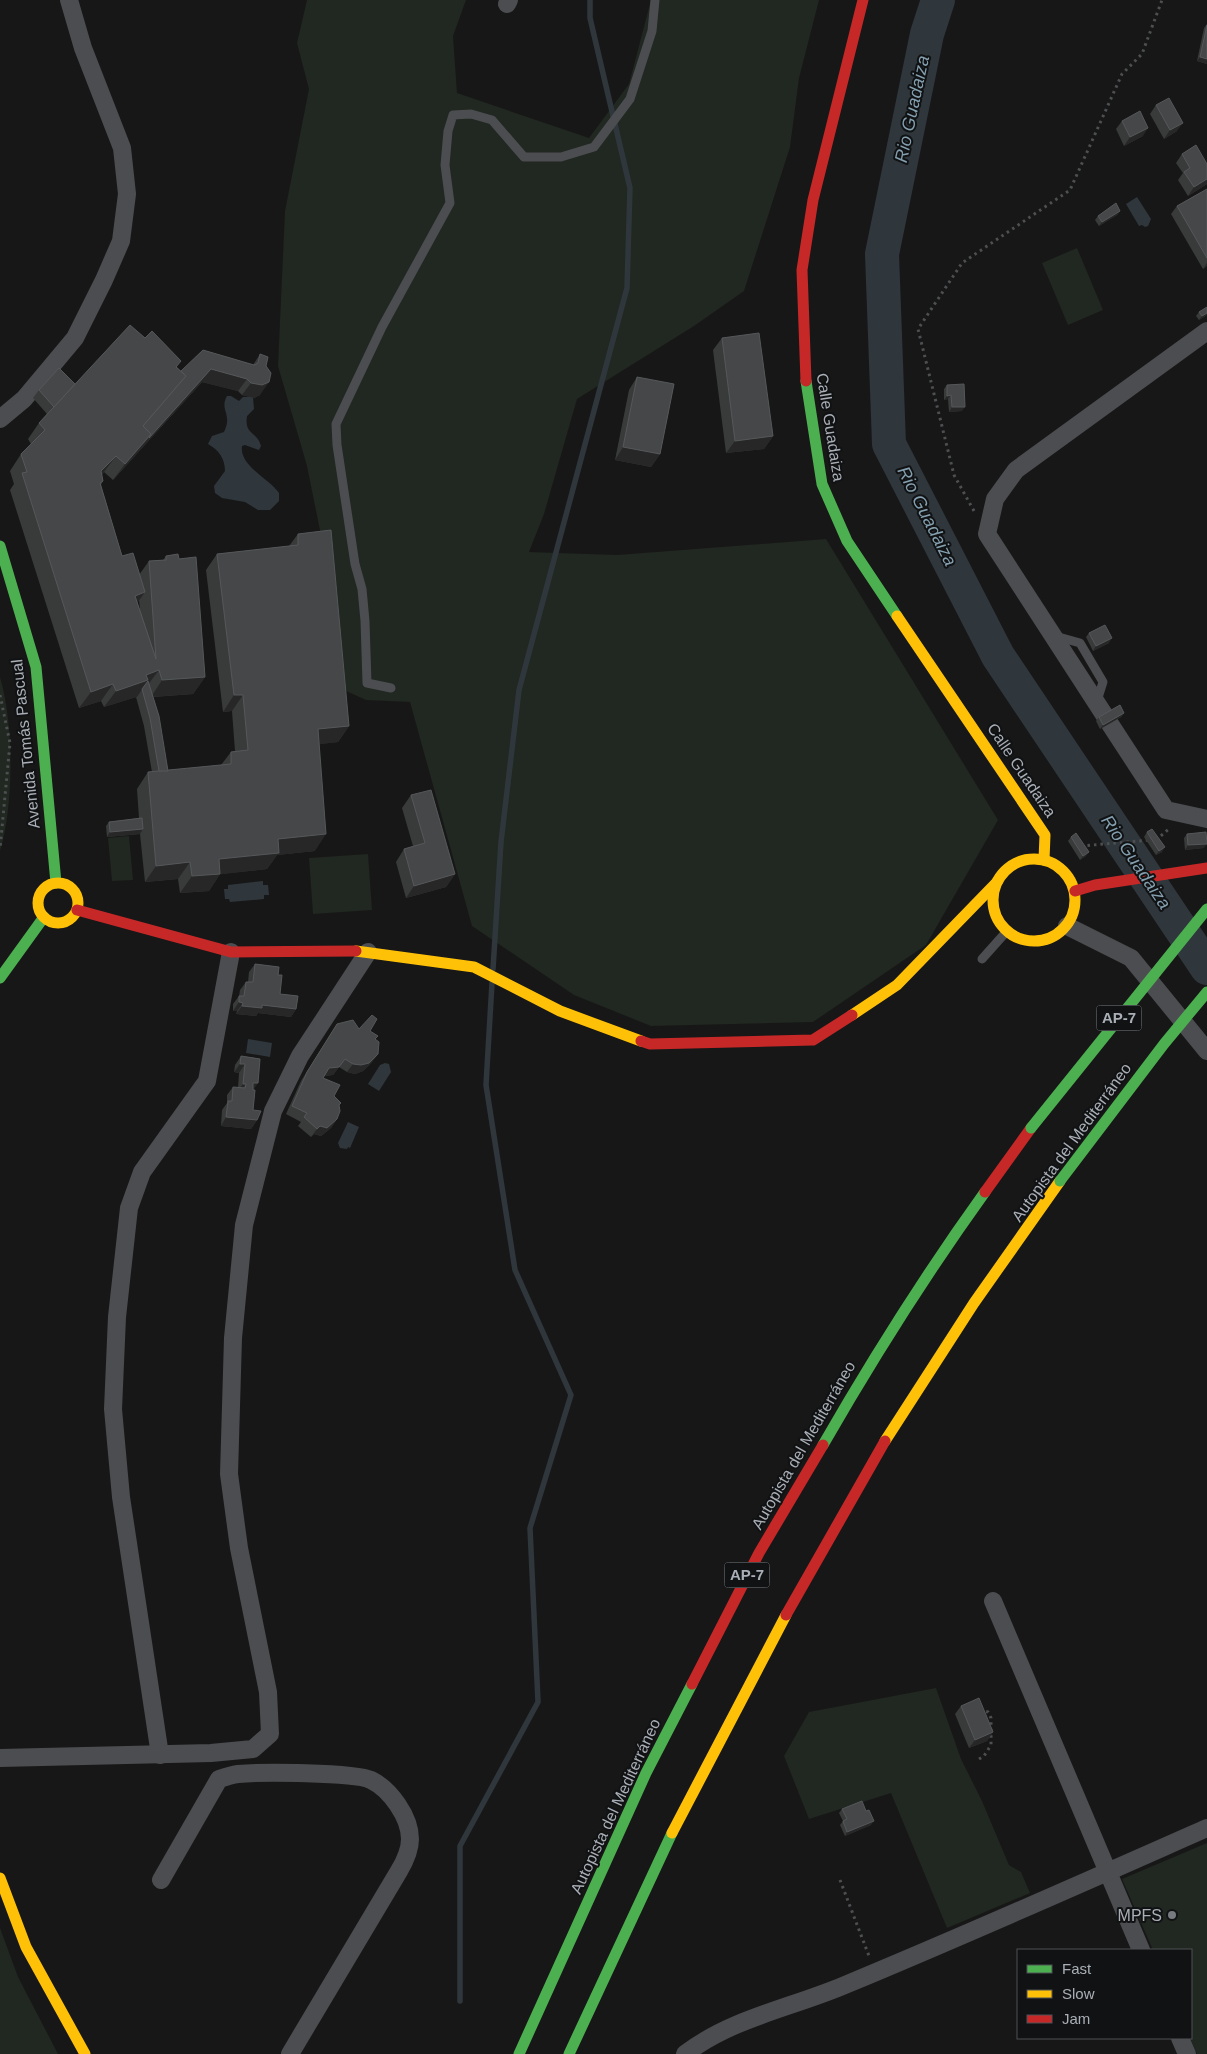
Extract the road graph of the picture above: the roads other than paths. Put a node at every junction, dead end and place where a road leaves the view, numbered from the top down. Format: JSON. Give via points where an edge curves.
{"nodes":[{"id":1,"x":70,"y":0,"type":"edge"},
{"id":2,"x":655,"y":0,"type":"edge"},
{"id":3,"x":862,"y":0,"type":"edge"},
{"id":4,"x":1207,"y":331,"type":"edge"},
{"id":5,"x":0,"y":419,"type":"edge"},
{"id":6,"x":0,"y":546,"type":"edge"},
{"id":7,"x":391,"y":688,"type":"dead end"},
{"id":8,"x":1207,"y":819,"type":"edge"},
{"id":9,"x":1044,"y":860,"type":"junction"},
{"id":10,"x":1207,"y":868,"type":"edge"},
{"id":11,"x":997,"y":882,"type":"junction"},
{"id":12,"x":56,"y":883,"type":"junction"},
{"id":13,"x":1075,"y":891,"type":"junction"},
{"id":14,"x":1207,"y":909,"type":"edge"},
{"id":15,"x":78,"y":910,"type":"junction"},
{"id":16,"x":44,"y":917,"type":"junction"},
{"id":17,"x":1067,"y":926,"type":"junction"},
{"id":18,"x":1007,"y":931,"type":"junction"},
{"id":19,"x":231,"y":952,"type":"junction"},
{"id":20,"x":368,"y":952,"type":"junction"},
{"id":21,"x":982,"y":959,"type":"dead end"},
{"id":22,"x":0,"y":978,"type":"edge"},
{"id":23,"x":1207,"y":992,"type":"edge"},
{"id":24,"x":1207,"y":1051,"type":"edge"},
{"id":25,"x":993,"y":1601,"type":"dead end"},
{"id":26,"x":211,"y":1752,"type":"junction"},
{"id":27,"x":160,"y":1755,"type":"junction"},
{"id":28,"x":0,"y":1758,"type":"edge"},
{"id":29,"x":219,"y":1779,"type":"junction"},
{"id":30,"x":1207,"y":1828,"type":"edge"},
{"id":31,"x":1107,"y":1872,"type":"junction"},
{"id":32,"x":0,"y":1878,"type":"edge"},
{"id":33,"x":161,"y":1880,"type":"dead end"},
{"id":34,"x":1141,"y":1949,"type":"edge"},
{"id":35,"x":1180,"y":2039,"type":"edge"},
{"id":36,"x":85,"y":2054,"type":"edge"},
{"id":37,"x":290,"y":2054,"type":"edge"},
{"id":38,"x":519,"y":2054,"type":"edge"},
{"id":39,"x":568,"y":2054,"type":"edge"},
{"id":40,"x":685,"y":2054,"type":"edge"},
{"id":41,"x":1187,"y":2054,"type":"edge"}],
"edges":[{"from":1,"to":5,"type":"street","via":[[83,48],[122,148],[127,194],[121,241],[75,338],[24,399]]},
{"from":2,"to":7,"type":"lane","via":[[652,31],[630,99],[594,147],[561,157],[524,157],[492,120],[470,114],[453,115],[445,165],[450,203],[382,327],[336,424],[355,564],[362,589],[367,683]]},
{"from":3,"to":9,"type":"main road","name":"Calle Guadaiza","via":[[813,200],[802,270],[806,379],[822,484],[847,541],[1046,835]]},
{"from":4,"to":8,"type":"street","via":[[1016,470],[994,499],[987,534],[1166,810]]},
{"from":6,"to":12,"type":"main road","name":"Avenida Tomás Pascual","via":[[36,667]]},
{"from":9,"to":11,"type":"main road","via":[[1016,863]]},
{"from":9,"to":13,"type":"main road","via":[[1064,871]]},
{"from":10,"to":13,"type":"main road","via":[[1095,884]]},
{"from":11,"to":18,"type":"main road","via":[[994,908],[998,921]]},
{"from":11,"to":20,"type":"main road","via":[[897,985],[813,1040],[650,1044],[560,1012],[474,967]]},
{"from":12,"to":15,"type":"main road","via":[[63,883],[74,890]]},
{"from":12,"to":16,"type":"main road","via":[[44,888],[38,899]]},
{"from":13,"to":17,"type":"main road","via":[[1074,909]]},
{"from":14,"to":38,"type":"main road","name":"Autopista del Mediterráneo","number":"AP-7","bridge":true,"via":[[1031,1128],[952,1238],[877,1352],[759,1553],[646,1773]]},
{"from":15,"to":16,"type":"main road","via":[[63,923],[56,924]]},
{"from":15,"to":19,"type":"main road"},
{"from":16,"to":22,"type":"main road"},
{"from":17,"to":18,"type":"main road","via":[[1057,935],[1031,942]]},
{"from":17,"to":24,"type":"street","via":[[1131,958]]},
{"from":18,"to":21,"type":"lane"},
{"from":19,"to":20,"type":"main road"},
{"from":19,"to":27,"type":"street","via":[[207,1081],[142,1172],[129,1208],[117,1317],[113,1408],[121,1497]]},
{"from":20,"to":26,"type":"street","via":[[300,1056],[273,1111],[244,1225],[233,1338],[229,1474],[239,1548],[268,1692],[270,1734],[254,1748]]},
{"from":23,"to":39,"type":"main road","name":"Autopista del Mediterráneo","bridge":true,"via":[[1060,1181],[893,1426],[781,1624],[668,1840]]},
{"from":25,"to":31,"type":"street"},
{"from":26,"to":27,"type":"street"},
{"from":26,"to":29,"type":"street"},
{"from":27,"to":28,"type":"street"},
{"from":29,"to":33,"type":"street"},
{"from":29,"to":37,"type":"street","via":[[256,1773],[354,1776],[371,1780],[388,1792],[400,1808],[410,1838],[400,1871]]},
{"from":30,"to":31,"type":"street"},
{"from":31,"to":34,"type":"street"},
{"from":31,"to":40,"type":"street","via":[[826,1993],[741,2021]]},
{"from":32,"to":36,"type":"main road","via":[[26,1947]]},
{"from":35,"to":41,"type":"street"}]}
